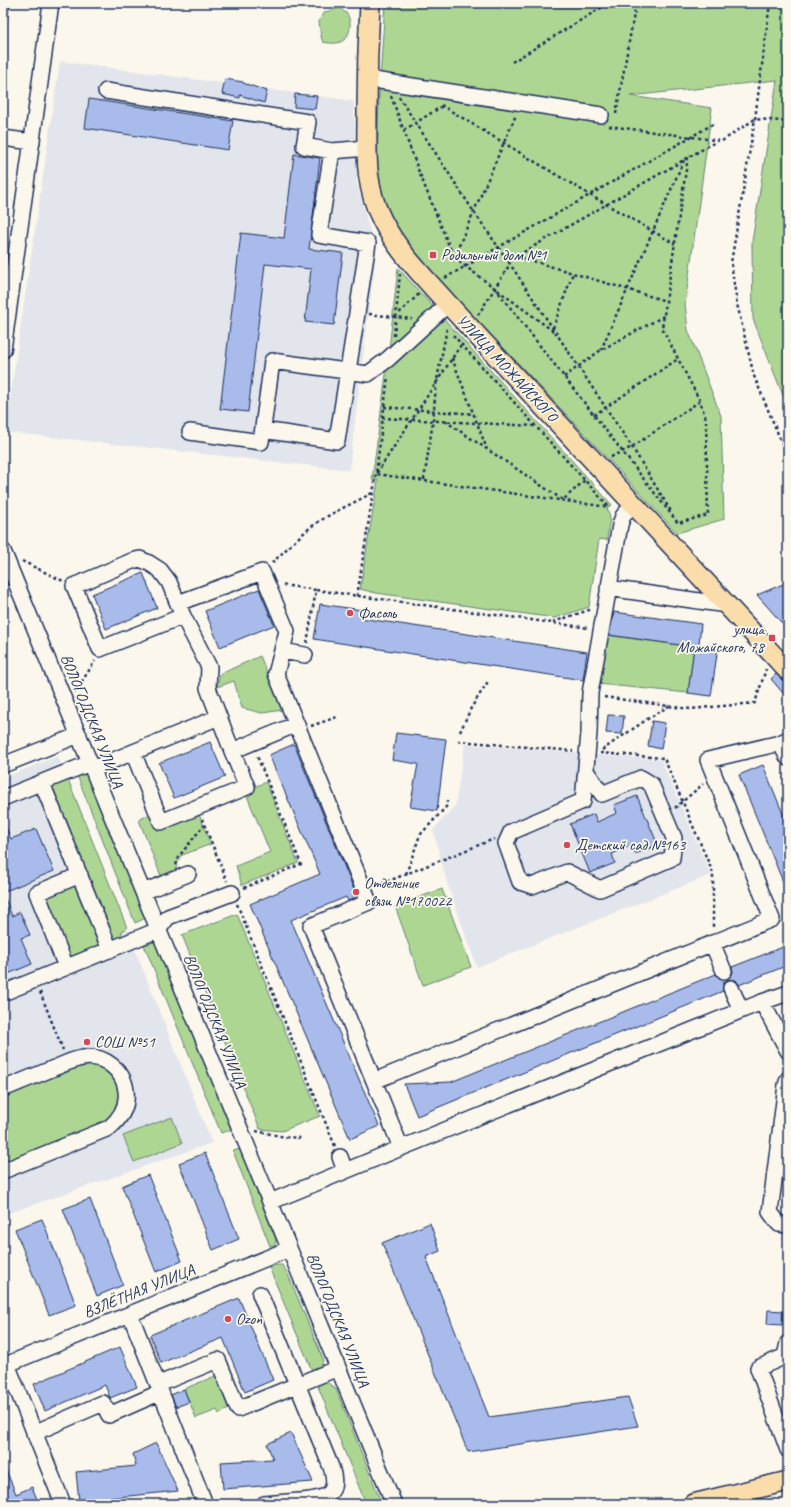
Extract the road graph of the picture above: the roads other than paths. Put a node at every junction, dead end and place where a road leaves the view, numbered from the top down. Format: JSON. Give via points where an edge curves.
{"nodes":[{"id":1,"x":51,"y":3,"type":"edge"},
{"id":2,"x":370,"y":3,"type":"edge"},
{"id":3,"x":367,"y":79,"type":"junction"},
{"id":4,"x":106,"y":91,"type":"dead end"},
{"id":5,"x":602,"y":115,"type":"dead end"},
{"id":6,"x":3,"y":138,"type":"edge"},
{"id":7,"x":32,"y":142,"type":"junction"},
{"id":8,"x":367,"y":148,"type":"junction"},
{"id":9,"x":332,"y":151,"type":"junction"},
{"id":10,"x":9,"y":263,"type":"edge"},
{"id":11,"x":442,"y":310,"type":"junction"},
{"id":12,"x":3,"y":350,"type":"edge"},
{"id":13,"x":348,"y":371,"type":"junction"},
{"id":14,"x":263,"y":430,"type":"junction"},
{"id":15,"x":190,"y":432,"type":"dead end"},
{"id":16,"x":633,"y":505,"type":"junction"},
{"id":17,"x":3,"y":551,"type":"edge"},
{"id":18,"x":608,"y":588,"type":"junction"},
{"id":19,"x":727,"y":605,"type":"junction"},
{"id":20,"x":180,"y":610,"type":"junction"},
{"id":21,"x":282,"y":651,"type":"junction"},
{"id":22,"x":305,"y":655,"type":"road end"},
{"id":23,"x":788,"y":671,"type":"edge"},
{"id":24,"x":219,"y":717,"type":"junction"},
{"id":25,"x":298,"y":727,"type":"junction"},
{"id":26,"x":79,"y":735,"type":"junction"},
{"id":27,"x":784,"y":741,"type":"edge"},
{"id":28,"x":232,"y":750,"type":"junction"},
{"id":29,"x":133,"y":752,"type":"junction"},
{"id":30,"x":788,"y":758,"type":"edge"},
{"id":31,"x":3,"y":765,"type":"edge"},
{"id":32,"x":91,"y":766,"type":"junction"},
{"id":33,"x":586,"y":770,"type":"junction"},
{"id":34,"x":42,"y":783,"type":"junction"},
{"id":35,"x":602,"y":794,"type":"junction"},
{"id":36,"x":3,"y":798,"type":"edge"},
{"id":37,"x":583,"y":801,"type":"junction"},
{"id":38,"x":188,"y":874,"type":"dead end"},
{"id":39,"x":80,"y":875,"type":"junction"},
{"id":40,"x":143,"y":892,"type":"junction"},
{"id":41,"x":232,"y":893,"type":"road end"},
{"id":42,"x":158,"y":930,"type":"junction"},
{"id":43,"x":712,"y":943,"type":"junction"},
{"id":44,"x":110,"y":950,"type":"junction"},
{"id":45,"x":66,"y":967,"type":"junction"},
{"id":46,"x":724,"y":971,"type":"dead end"},
{"id":47,"x":731,"y":988,"type":"dead end"},
{"id":48,"x":3,"y":993,"type":"edge"},
{"id":49,"x":788,"y":994,"type":"edge"},
{"id":50,"x":762,"y":1002,"type":"junction"},
{"id":51,"x":741,"y":1010,"type":"junction"},
{"id":52,"x":788,"y":1051,"type":"edge"},
{"id":53,"x":73,"y":1057,"type":"road end"},
{"id":54,"x":788,"y":1079,"type":"edge"},
{"id":55,"x":374,"y":1081,"type":"junction"},
{"id":56,"x":3,"y":1084,"type":"edge"},
{"id":57,"x":3,"y":1089,"type":"edge"},
{"id":58,"x":401,"y":1148,"type":"junction"},
{"id":59,"x":340,"y":1157,"type":"road end"},
{"id":60,"x":3,"y":1171,"type":"edge"},
{"id":61,"x":345,"y":1171,"type":"junction"},
{"id":62,"x":270,"y":1202,"type":"junction"},
{"id":63,"x":784,"y":1224,"type":"edge"},
{"id":64,"x":290,"y":1249,"type":"junction"},
{"id":65,"x":260,"y":1294,"type":"dead end"},
{"id":66,"x":130,"y":1314,"type":"junction"},
{"id":67,"x":787,"y":1351,"type":"edge"},
{"id":68,"x":5,"y":1365,"type":"edge"},
{"id":69,"x":338,"y":1368,"type":"junction"},
{"id":70,"x":297,"y":1385,"type":"junction"},
{"id":71,"x":160,"y":1388,"type":"junction"},
{"id":72,"x":34,"y":1432,"type":"junction"},
{"id":73,"x":786,"y":1442,"type":"edge"},
{"id":74,"x":788,"y":1481,"type":"edge"},
{"id":75,"x":718,"y":1501,"type":"edge"},
{"id":76,"x":63,"y":1504,"type":"edge"},
{"id":77,"x":205,"y":1504,"type":"edge"},
{"id":78,"x":264,"y":1504,"type":"edge"},
{"id":79,"x":394,"y":1504,"type":"edge"},
{"id":80,"x":693,"y":1504,"type":"edge"}],
"edges":[{"from":1,"to":7,"type":"street"},
{"from":2,"to":3,"type":"main road","name":"УЛИЦА МОЖАЙСКОГО"},
{"from":3,"to":5,"type":"street"},
{"from":3,"to":8,"type":"main road","name":"УЛИЦА МОЖАЙСКОГО"},
{"from":4,"to":9,"type":"street","via":[[308,122],[304,146]]},
{"from":6,"to":7,"type":"street"},
{"from":7,"to":10,"type":"street"},
{"from":8,"to":9,"type":"street"},
{"from":8,"to":11,"type":"main road","name":"УЛИЦА МОЖАЙСКОГО","via":[[369,183],[382,220]]},
{"from":9,"to":13,"type":"street","via":[[319,235],[368,243]]},
{"from":10,"to":12,"type":"street"},
{"from":11,"to":13,"type":"street","via":[[368,374]]},
{"from":11,"to":16,"type":"main road","name":"УЛИЦА МОЖАЙСКОГО","via":[[470,327]]},
{"from":13,"to":14,"type":"street","via":[[338,441]]},
{"from":13,"to":14,"type":"street","via":[[272,360]]},
{"from":14,"to":15,"type":"street","via":[[261,442]]},
{"from":16,"to":18,"type":"street","via":[[623,516],[620,525]]},
{"from":16,"to":19,"type":"main road","name":"УЛИЦА МОЖАЙСКОГО"},
{"from":17,"to":26,"type":"street","name":"ВОЛОГОДСКАЯ УЛИЦА"},
{"from":18,"to":19,"type":"street"},
{"from":18,"to":33,"type":"street","via":[[590,693]]},
{"from":19,"to":23,"type":"main road","name":"УЛИЦА МОЖАЙСКОГО"},
{"from":20,"to":20,"type":"street","via":[[100,649],[74,586],[140,559],[160,570],[169,582]]},
{"from":20,"to":21,"type":"street","via":[[265,578],[287,631]]},
{"from":20,"to":24,"type":"street","via":[[209,668],[208,688]]},
{"from":21,"to":22,"type":"street"},
{"from":21,"to":25,"type":"street","via":[[276,674]]},
{"from":24,"to":28,"type":"street"},
{"from":24,"to":29,"type":"street"},
{"from":25,"to":28,"type":"street"},
{"from":25,"to":55,"type":"street","via":[[369,902],[311,926]]},
{"from":26,"to":31,"type":"street"},
{"from":26,"to":32,"type":"street","name":"ВОЛОГОДСКАЯ УЛИЦА"},
{"from":27,"to":30,"type":"street"},
{"from":27,"to":43,"type":"street","via":[[708,760],[772,919]]},
{"from":28,"to":29,"type":"street","via":[[247,787],[161,822]]},
{"from":29,"to":32,"type":"street"},
{"from":32,"to":34,"type":"street"},
{"from":32,"to":40,"type":"street","name":"ВОЛОГОДСКАЯ УЛИЦА"},
{"from":33,"to":35,"type":"street"},
{"from":33,"to":37,"type":"street"},
{"from":34,"to":36,"type":"street"},
{"from":34,"to":39,"type":"street"},
{"from":35,"to":37,"type":"street"},
{"from":35,"to":37,"type":"street","via":[[641,778],[651,784],[674,838],[672,858],[600,889],[567,872],[532,886],[520,882],[506,843],[511,832]]},
{"from":38,"to":40,"type":"street"},
{"from":39,"to":44,"type":"street"},
{"from":39,"to":45,"type":"street","via":[[37,893]]},
{"from":40,"to":42,"type":"street","name":"ВОЛОГОДСКАЯ УЛИЦА"},
{"from":41,"to":42,"type":"street","via":[[168,917]]},
{"from":42,"to":44,"type":"street"},
{"from":42,"to":62,"type":"street","name":"ВОЛОГОДСКАЯ УЛИЦА"},
{"from":43,"to":46,"type":"street"},
{"from":43,"to":55,"type":"street"},
{"from":44,"to":45,"type":"street"},
{"from":45,"to":48,"type":"street"},
{"from":47,"to":51,"type":"street"},
{"from":49,"to":50,"type":"street"},
{"from":50,"to":51,"type":"street"},
{"from":50,"to":52,"type":"street"},
{"from":51,"to":58,"type":"street"},
{"from":53,"to":56,"type":"street"},
{"from":54,"to":63,"type":"street","via":[[770,1212]]},
{"from":55,"to":58,"type":"street"},
{"from":57,"to":60,"type":"street","via":[[74,1060],[91,1057],[115,1068],[124,1082],[127,1099],[122,1115],[109,1128]]},
{"from":58,"to":61,"type":"street"},
{"from":59,"to":61,"type":"street"},
{"from":61,"to":62,"type":"street"},
{"from":62,"to":64,"type":"street","name":"ВОЛОГОДСКАЯ УЛИЦА"},
{"from":64,"to":66,"type":"street","name":"ВЗЛЁТНАЯ УЛИЦА"},
{"from":64,"to":69,"type":"street","name":"ВОЛОГОДСКАЯ УЛИЦА"},
{"from":65,"to":70,"type":"street"},
{"from":66,"to":68,"type":"street","name":"ВЗЛЁТНАЯ УЛИЦА"},
{"from":66,"to":71,"type":"street"},
{"from":67,"to":73,"type":"street","via":[[758,1368]]},
{"from":68,"to":72,"type":"street"},
{"from":69,"to":70,"type":"street"},
{"from":69,"to":79,"type":"street","name":"ВОЛОГОДСКАЯ УЛИЦА"},
{"from":70,"to":71,"type":"street","via":[[238,1409],[218,1360]]},
{"from":70,"to":78,"type":"street","via":[[331,1467],[334,1485],[322,1499]]},
{"from":71,"to":72,"type":"street","via":[[109,1415],[103,1403]]},
{"from":71,"to":77,"type":"street"},
{"from":72,"to":76,"type":"street"},
{"from":74,"to":75,"type":"main road"},
{"from":75,"to":80,"type":"main road"}]}
